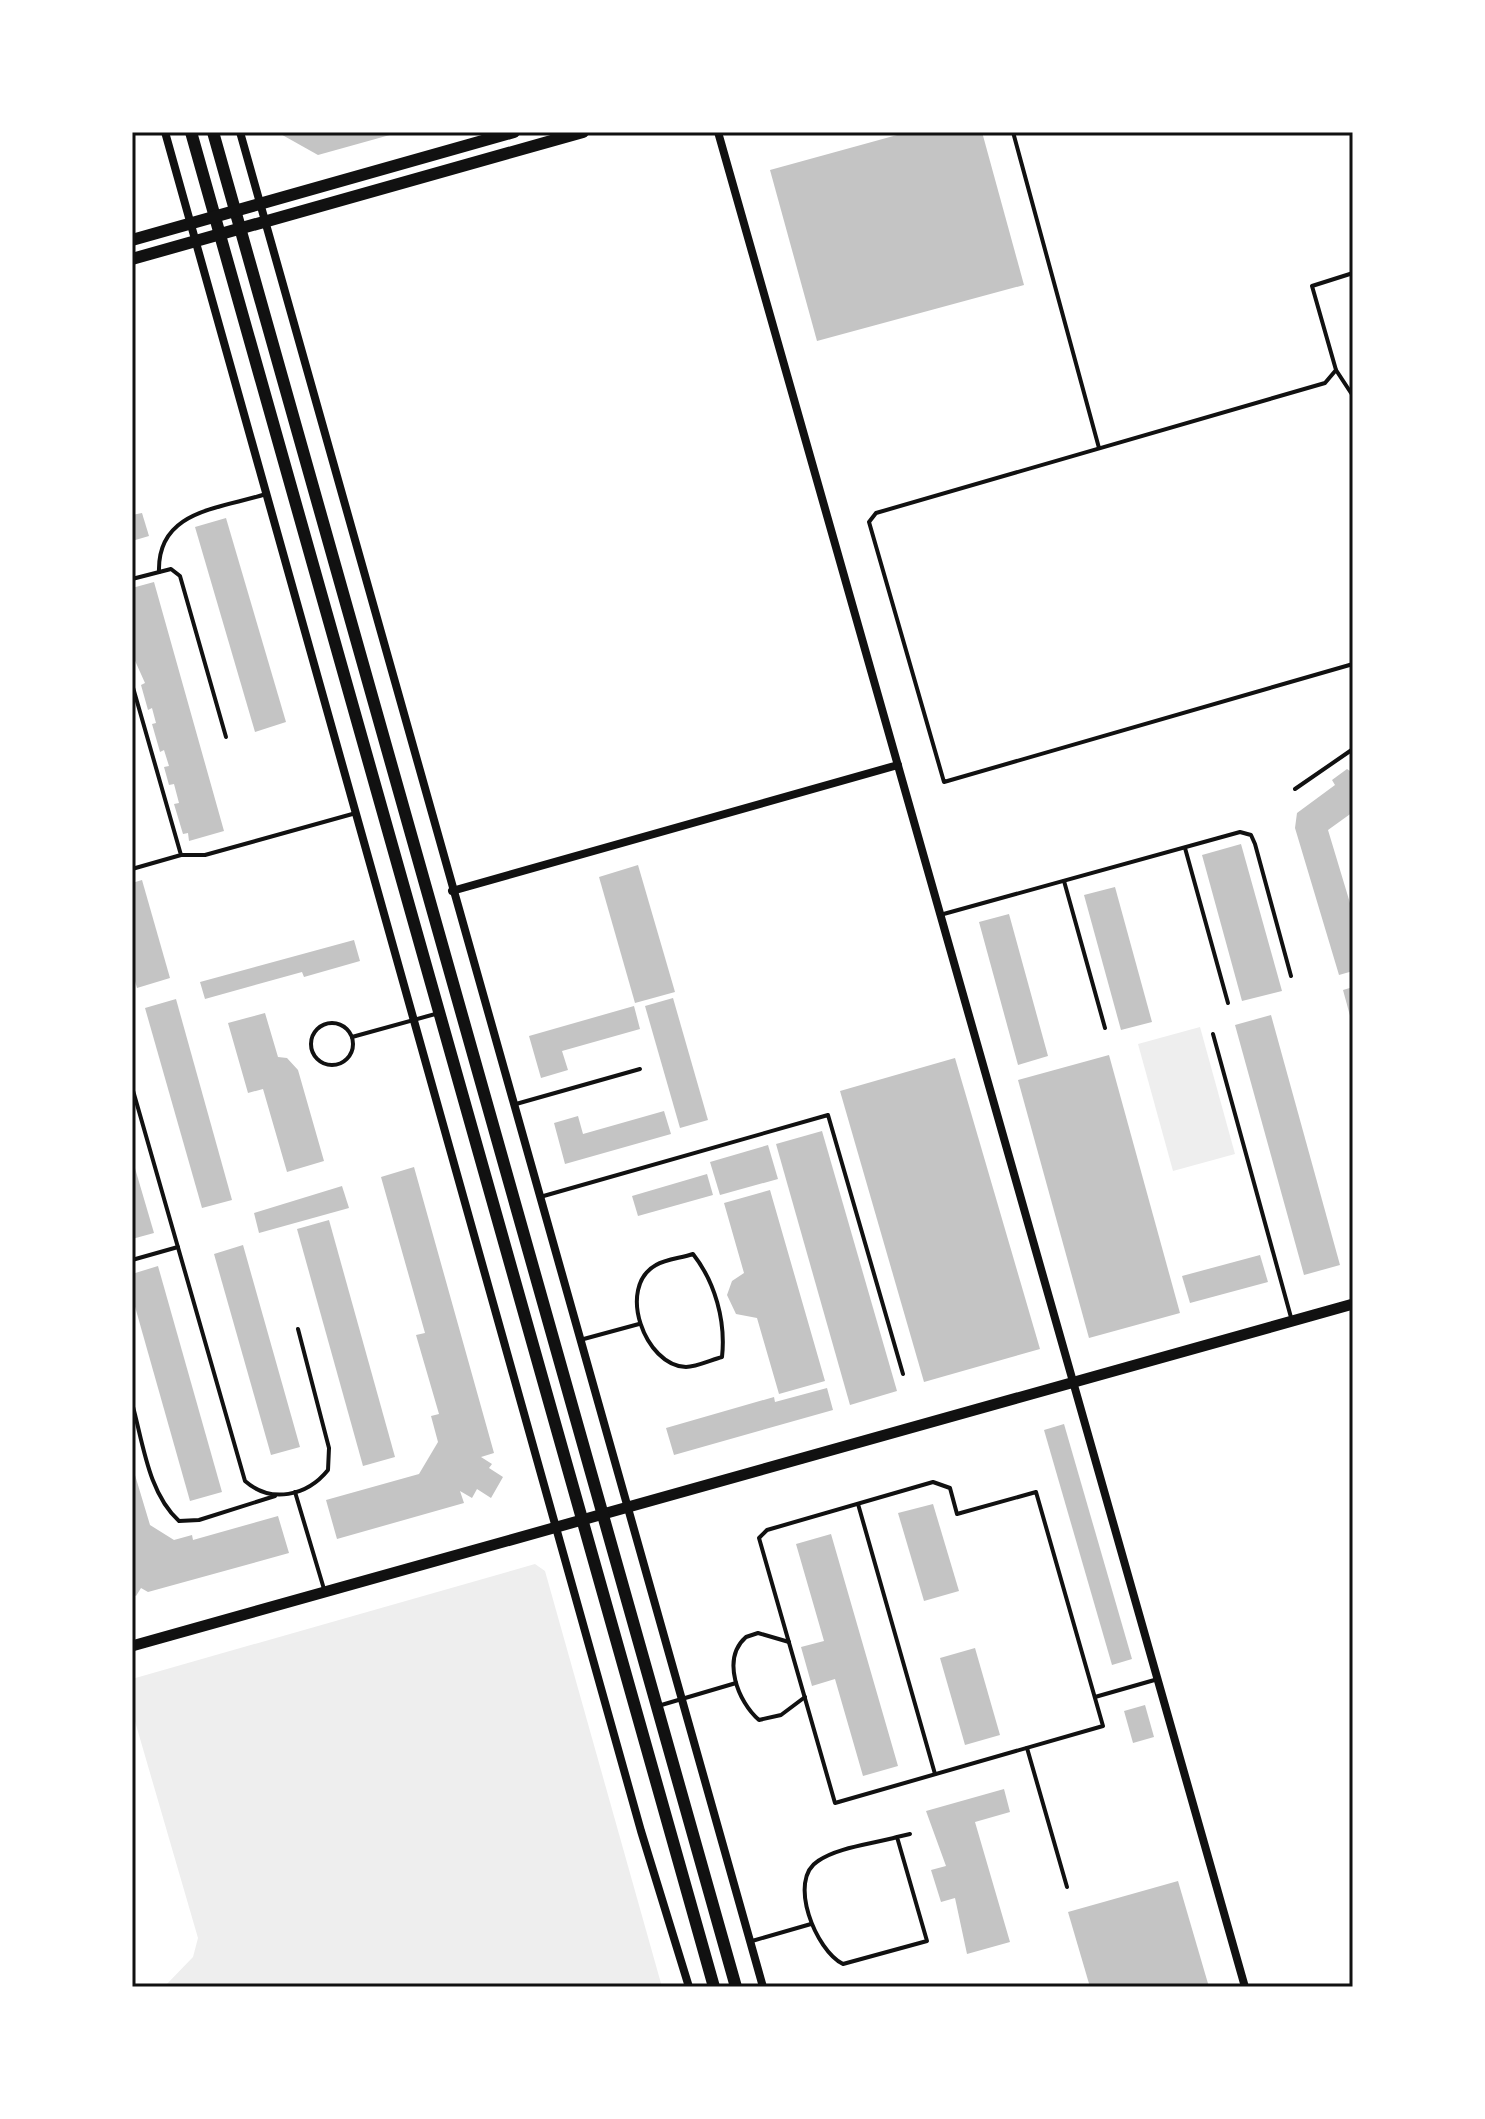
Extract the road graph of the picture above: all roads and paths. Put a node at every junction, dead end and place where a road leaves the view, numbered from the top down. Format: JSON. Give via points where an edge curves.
{"nodes":[{"id":1,"x":165,"y":132,"type":"edge"},
{"id":2,"x":191,"y":132,"type":"edge"},
{"id":3,"x":213,"y":132,"type":"edge"},
{"id":4,"x":240,"y":132,"type":"edge"},
{"id":5,"x":514,"y":132,"type":"edge"},
{"id":6,"x":583,"y":132,"type":"edge"},
{"id":7,"x":718,"y":132,"type":"edge"},
{"id":8,"x":1013,"y":132,"type":"edge"},
{"id":9,"x":260,"y":204,"type":"junction"},
{"id":10,"x":235,"y":211,"type":"junction"},
{"id":11,"x":215,"y":217,"type":"junction"},
{"id":12,"x":265,"y":222,"type":"junction"},
{"id":13,"x":191,"y":223,"type":"junction"},
{"id":14,"x":240,"y":229,"type":"junction"},
{"id":15,"x":220,"y":235,"type":"junction"},
{"id":16,"x":132,"y":240,"type":"edge"},
{"id":17,"x":196,"y":241,"type":"junction"},
{"id":18,"x":132,"y":259,"type":"edge"},
{"id":19,"x":1353,"y":273,"type":"edge"},
{"id":20,"x":1336,"y":370,"type":"junction"},
{"id":21,"x":1353,"y":396,"type":"edge"},
{"id":22,"x":1099,"y":448,"type":"junction"},
{"id":23,"x":266,"y":494,"type":"junction"},
{"id":24,"x":159,"y":572,"type":"junction"},
{"id":25,"x":132,"y":579,"type":"edge"},
{"id":26,"x":1353,"y":664,"type":"edge"},
{"id":27,"x":132,"y":684,"type":"edge"},
{"id":28,"x":226,"y":737,"type":"dead end"},
{"id":29,"x":1353,"y":749,"type":"edge"},
{"id":30,"x":898,"y":765,"type":"junction"},
{"id":31,"x":1295,"y":789,"type":"dead end"},
{"id":32,"x":356,"y":813,"type":"junction"},
{"id":33,"x":1185,"y":848,"type":"junction"},
{"id":34,"x":181,"y":855,"type":"junction"},
{"id":35,"x":132,"y":869,"type":"edge"},
{"id":36,"x":1064,"y":881,"type":"junction"},
{"id":37,"x":452,"y":891,"type":"junction"},
{"id":38,"x":940,"y":915,"type":"junction"},
{"id":39,"x":1291,"y":976,"type":"dead end"},
{"id":40,"x":1228,"y":1003,"type":"dead end"},
{"id":41,"x":439,"y":1013,"type":"junction"},
{"id":42,"x":414,"y":1020,"type":"junction"},
{"id":43,"x":1105,"y":1028,"type":"dead end"},
{"id":44,"x":1213,"y":1034,"type":"dead end"},
{"id":45,"x":352,"y":1037,"type":"junction"},
{"id":46,"x":640,"y":1069,"type":"dead end"},
{"id":47,"x":132,"y":1087,"type":"edge"},
{"id":48,"x":512,"y":1105,"type":"junction"},
{"id":49,"x":539,"y":1198,"type":"junction"},
{"id":50,"x":178,"y":1247,"type":"junction"},
{"id":51,"x":132,"y":1260,"type":"edge"},
{"id":52,"x":1353,"y":1304,"type":"edge"},
{"id":53,"x":1292,"y":1321,"type":"junction"},
{"id":54,"x":639,"y":1324,"type":"junction"},
{"id":55,"x":298,"y":1329,"type":"dead end"},
{"id":56,"x":580,"y":1341,"type":"junction"},
{"id":57,"x":903,"y":1374,"type":"dead end"},
{"id":58,"x":1073,"y":1382,"type":"junction"},
{"id":59,"x":132,"y":1403,"type":"edge"},
{"id":60,"x":295,"y":1492,"type":"junction"},
{"id":61,"x":276,"y":1495,"type":"junction"},
{"id":62,"x":858,"y":1504,"type":"junction"},
{"id":63,"x":627,"y":1506,"type":"junction"},
{"id":64,"x":603,"y":1513,"type":"junction"},
{"id":65,"x":582,"y":1518,"type":"junction"},
{"id":66,"x":555,"y":1526,"type":"junction"},
{"id":67,"x":324,"y":1589,"type":"junction"},
{"id":68,"x":789,"y":1642,"type":"junction"},
{"id":69,"x":132,"y":1646,"type":"edge"},
{"id":70,"x":1158,"y":1679,"type":"junction"},
{"id":71,"x":736,"y":1683,"type":"junction"},
{"id":72,"x":805,"y":1697,"type":"junction"},
{"id":73,"x":1095,"y":1697,"type":"junction"},
{"id":74,"x":682,"y":1699,"type":"junction"},
{"id":75,"x":657,"y":1706,"type":"junction"},
{"id":76,"x":1027,"y":1748,"type":"junction"},
{"id":77,"x":935,"y":1774,"type":"junction"},
{"id":78,"x":910,"y":1834,"type":"dead end"},
{"id":79,"x":897,"y":1837,"type":"junction"},
{"id":80,"x":1067,"y":1887,"type":"dead end"},
{"id":81,"x":811,"y":1924,"type":"junction"},
{"id":82,"x":751,"y":1941,"type":"junction"},
{"id":83,"x":689,"y":1987,"type":"edge"},
{"id":84,"x":714,"y":1987,"type":"edge"},
{"id":85,"x":736,"y":1987,"type":"edge"},
{"id":86,"x":763,"y":1987,"type":"edge"},
{"id":87,"x":1245,"y":1987,"type":"edge"}],
"edges":[{"from":1,"to":13,"type":"street"},
{"from":2,"to":11,"type":"main road"},
{"from":3,"to":10,"type":"main road"},
{"from":4,"to":9,"type":"street"},
{"from":5,"to":9,"type":"main road"},
{"from":6,"to":12,"type":"main road"},
{"from":7,"to":30,"type":"street"},
{"from":8,"to":22,"type":"lane"},
{"from":9,"to":10,"type":"main road"},
{"from":9,"to":12,"type":"street"},
{"from":10,"to":11,"type":"main road"},
{"from":10,"to":14,"type":"main road"},
{"from":11,"to":13,"type":"main road"},
{"from":11,"to":15,"type":"main road"},
{"from":12,"to":14,"type":"main road"},
{"from":12,"to":37,"type":"street"},
{"from":13,"to":16,"type":"main road"},
{"from":13,"to":17,"type":"street"},
{"from":14,"to":15,"type":"main road"},
{"from":14,"to":64,"type":"main road"},
{"from":15,"to":17,"type":"main road"},
{"from":15,"to":41,"type":"main road"},
{"from":17,"to":18,"type":"main road"},
{"from":17,"to":23,"type":"street"},
{"from":19,"to":20,"type":"lane","via":[[1312,286]]},
{"from":20,"to":21,"type":"lane"},
{"from":20,"to":22,"type":"lane","via":[[1325,383]]},
{"from":22,"to":26,"type":"lane","via":[[876,513],[869,522],[944,782]]},
{"from":23,"to":24,"type":"lane","via":[[175,526],[158,551]]},
{"from":23,"to":32,"type":"street"},
{"from":24,"to":25,"type":"lane"},
{"from":24,"to":28,"type":"lane","via":[[171,569],[180,576]]},
{"from":27,"to":34,"type":"lane"},
{"from":29,"to":31,"type":"lane"},
{"from":30,"to":37,"type":"street"},
{"from":30,"to":38,"type":"street"},
{"from":32,"to":34,"type":"lane","via":[[205,855]]},
{"from":32,"to":42,"type":"street"},
{"from":33,"to":36,"type":"lane"},
{"from":33,"to":39,"type":"lane","via":[[1240,832],[1251,835]]},
{"from":33,"to":40,"type":"lane"},
{"from":34,"to":35,"type":"lane"},
{"from":36,"to":38,"type":"lane"},
{"from":36,"to":43,"type":"lane"},
{"from":37,"to":48,"type":"street"},
{"from":38,"to":58,"type":"street"},
{"from":41,"to":42,"type":"lane"},
{"from":41,"to":65,"type":"main road"},
{"from":42,"to":45,"type":"lane"},
{"from":42,"to":66,"type":"street"},
{"from":44,"to":53,"type":"lane"},
{"from":45,"to":45,"type":"lane","via":[[352,1052],[339,1064],[323,1063],[312,1052],[312,1036],[323,1024],[339,1023]]},
{"from":46,"to":48,"type":"lane"},
{"from":47,"to":50,"type":"lane"},
{"from":48,"to":49,"type":"street"},
{"from":49,"to":56,"type":"street"},
{"from":49,"to":57,"type":"lane","via":[[828,1115]]},
{"from":50,"to":51,"type":"lane"},
{"from":50,"to":61,"type":"lane","via":[[245,1481]]},
{"from":52,"to":53,"type":"street"},
{"from":53,"to":58,"type":"street"},
{"from":54,"to":54,"type":"lane","via":[[636,1296],[641,1280],[655,1265],[693,1254],[717,1303],[724,1335],[722,1357],[685,1367],[666,1359]]},
{"from":54,"to":56,"type":"lane"},
{"from":55,"to":60,"type":"lane","via":[[329,1448],[328,1470],[314,1485]]},
{"from":56,"to":63,"type":"street"},
{"from":58,"to":63,"type":"street"},
{"from":58,"to":70,"type":"street"},
{"from":59,"to":61,"type":"lane","via":[[164,1508],[179,1521],[199,1520]]},
{"from":60,"to":61,"type":"lane"},
{"from":60,"to":67,"type":"lane"},
{"from":62,"to":68,"type":"lane","via":[[767,1530],[759,1538]]},
{"from":62,"to":73,"type":"lane","via":[[933,1482],[950,1488],[957,1514],[1036,1492]]},
{"from":62,"to":77,"type":"lane"},
{"from":63,"to":64,"type":"street"},
{"from":63,"to":74,"type":"street"},
{"from":64,"to":65,"type":"street"},
{"from":64,"to":75,"type":"main road"},
{"from":65,"to":66,"type":"street"},
{"from":65,"to":84,"type":"main road"},
{"from":66,"to":67,"type":"street"},
{"from":66,"to":83,"type":"street"},
{"from":67,"to":69,"type":"street"},
{"from":68,"to":71,"type":"lane","via":[[758,1633],[746,1637],[735,1657]]},
{"from":68,"to":72,"type":"lane"},
{"from":70,"to":73,"type":"lane"},
{"from":70,"to":87,"type":"street"},
{"from":71,"to":72,"type":"lane","via":[[748,1708],[765,1721]]},
{"from":71,"to":74,"type":"lane"},
{"from":72,"to":77,"type":"lane","via":[[835,1803]]},
{"from":73,"to":76,"type":"lane","via":[[1103,1726]]},
{"from":74,"to":75,"type":"lane"},
{"from":74,"to":82,"type":"street"},
{"from":75,"to":85,"type":"main road"},
{"from":76,"to":77,"type":"lane"},
{"from":76,"to":80,"type":"lane"},
{"from":78,"to":79,"type":"lane"},
{"from":79,"to":81,"type":"lane","via":[[815,1863],[806,1894]]},
{"from":79,"to":81,"type":"lane","via":[[927,1941],[843,1964],[826,1952]]},
{"from":81,"to":82,"type":"lane"},
{"from":82,"to":86,"type":"street"}]}
